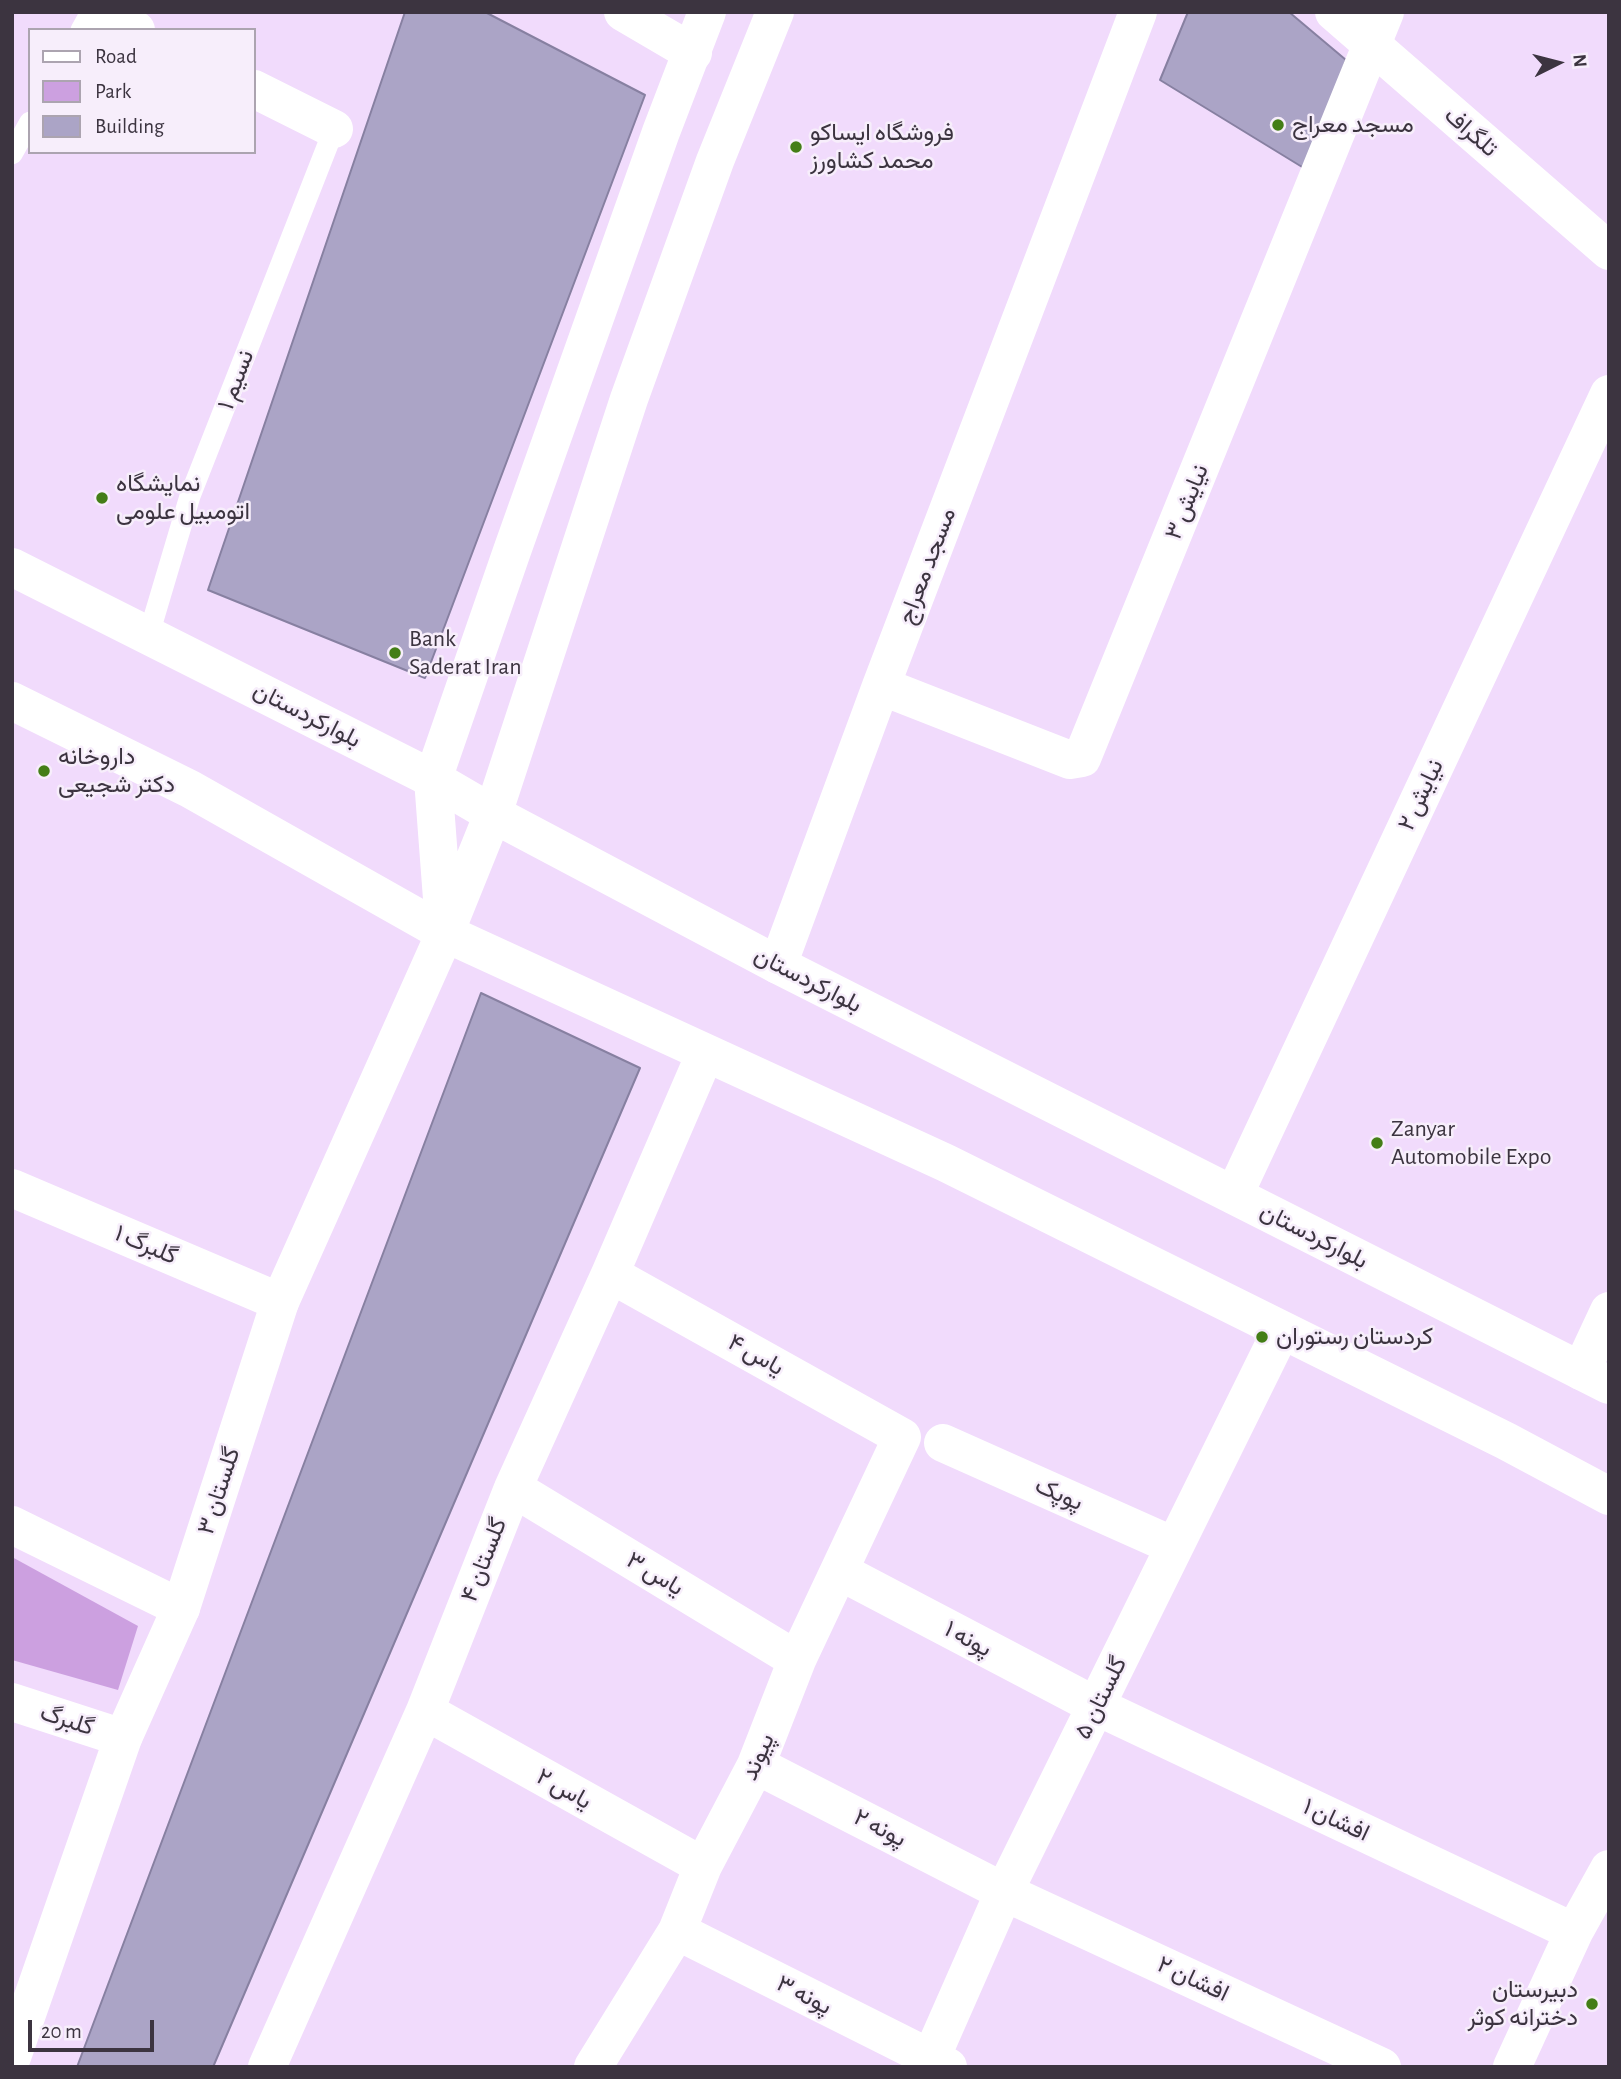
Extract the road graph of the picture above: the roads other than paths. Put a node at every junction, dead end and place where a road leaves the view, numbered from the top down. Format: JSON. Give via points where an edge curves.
{"nodes":[{"id":1,"x":91,"y":12,"type":"edge"},
{"id":2,"x":102,"y":12,"type":"edge"},
{"id":3,"x":623,"y":12,"type":"edge"},
{"id":4,"x":707,"y":12,"type":"edge"},
{"id":5,"x":775,"y":12,"type":"edge"},
{"id":6,"x":1139,"y":12,"type":"edge"},
{"id":7,"x":1334,"y":12,"type":"edge"},
{"id":8,"x":82,"y":28,"type":"edge"},
{"id":9,"x":132,"y":28,"type":"edge"},
{"id":10,"x":1378,"y":29,"type":"edge"},
{"id":11,"x":693,"y":53,"type":"junction"},
{"id":12,"x":256,"y":90,"type":"edge"},
{"id":13,"x":28,"y":125,"type":"edge"},
{"id":14,"x":334,"y":129,"type":"joint"},
{"id":15,"x":661,"y":132,"type":"junction"},
{"id":16,"x":12,"y":153,"type":"edge"},
{"id":17,"x":715,"y":161,"type":"junction"},
{"id":18,"x":1609,"y":251,"type":"edge"},
{"id":19,"x":1609,"y":394,"type":"edge"},
{"id":20,"x":12,"y":567,"type":"edge"},
{"id":21,"x":149,"y":634,"type":"junction"},
{"id":22,"x":881,"y":686,"type":"junction"},
{"id":23,"x":12,"y":701,"type":"edge"},
{"id":24,"x":433,"y":779,"type":"junction"},
{"id":25,"x":493,"y":814,"type":"junction"},
{"id":26,"x":445,"y":933,"type":"junction"},
{"id":27,"x":778,"y":965,"type":"junction"},
{"id":28,"x":705,"y":1054,"type":"junction"},
{"id":29,"x":12,"y":1188,"type":"edge"},
{"id":30,"x":1234,"y":1195,"type":"junction"},
{"id":31,"x":610,"y":1274,"type":"junction"},
{"id":32,"x":280,"y":1302,"type":"junction"},
{"id":33,"x":1609,"y":1311,"type":"edge"},
{"id":34,"x":1282,"y":1332,"type":"junction"},
{"id":35,"x":1595,"y":1378,"type":"edge"},
{"id":36,"x":902,"y":1437,"type":"joint"},
{"id":37,"x":943,"y":1443,"type":"dead end"},
{"id":38,"x":513,"y":1488,"type":"junction"},
{"id":39,"x":1609,"y":1496,"type":"edge"},
{"id":40,"x":12,"y":1525,"type":"edge"},
{"id":41,"x":1174,"y":1546,"type":"junction"},
{"id":42,"x":839,"y":1571,"type":"junction"},
{"id":43,"x":181,"y":1608,"type":"junction"},
{"id":44,"x":797,"y":1660,"type":"junction"},
{"id":45,"x":12,"y":1702,"type":"edge"},
{"id":46,"x":1098,"y":1707,"type":"junction"},
{"id":47,"x":425,"y":1712,"type":"junction"},
{"id":48,"x":123,"y":1738,"type":"junction"},
{"id":49,"x":756,"y":1765,"type":"junction"},
{"id":50,"x":703,"y":1866,"type":"junction"},
{"id":51,"x":1609,"y":1869,"type":"edge"},
{"id":52,"x":1004,"y":1892,"type":"junction"},
{"id":53,"x":677,"y":1931,"type":"junction"},
{"id":54,"x":1574,"y":1932,"type":"junction"},
{"id":55,"x":14,"y":2040,"type":"edge"},
{"id":56,"x":936,"y":2064,"type":"edge"},
{"id":57,"x":267,"y":2067,"type":"edge"},
{"id":58,"x":593,"y":2067,"type":"edge"},
{"id":59,"x":1382,"y":2067,"type":"edge"},
{"id":60,"x":1512,"y":2067,"type":"edge"}],
"edges":[{"from":1,"to":8,"type":"lane"},
{"from":2,"to":9,"type":"street"},
{"from":3,"to":11,"type":"street"},
{"from":4,"to":11,"type":"street"},
{"from":5,"to":17,"type":"street","name":"گلستان ۳"},
{"from":6,"to":22,"type":"street","name":"مسجد معراج"},
{"from":7,"to":10,"type":"street","name":"تلگراف"},
{"from":10,"to":18,"type":"street","name":"تلگراف"},
{"from":10,"to":22,"type":"street","name":"نیایش ۳","via":[[1082,758],[1070,760]]},
{"from":11,"to":15,"type":"street"},
{"from":12,"to":14,"type":"street"},
{"from":13,"to":16,"type":"lane"},
{"from":14,"to":21,"type":"lane","name":"نسیم ۱","via":[[190,496]]},
{"from":15,"to":17,"type":"street"},
{"from":15,"to":24,"type":"street"},
{"from":17,"to":25,"type":"street","name":"گلستان ۳","via":[[629,399]]},
{"from":19,"to":30,"type":"street","name":"نیایش ۲"},
{"from":20,"to":21,"type":"street","name":"بلوارکردستان"},
{"from":21,"to":24,"type":"street","name":"بلوارکردستان"},
{"from":22,"to":27,"type":"street","name":"مسجد معراج"},
{"from":23,"to":26,"type":"street","via":[[190,789]]},
{"from":24,"to":25,"type":"street","name":"بلوارکردستان"},
{"from":24,"to":26,"type":"street"},
{"from":25,"to":26,"type":"street","name":"گلستان ۳"},
{"from":25,"to":27,"type":"street","name":"بلوارکردستان"},
{"from":26,"to":28,"type":"street"},
{"from":26,"to":32,"type":"street","name":"گلستان ۳"},
{"from":27,"to":30,"type":"street","name":"بلوارکردستان"},
{"from":28,"to":31,"type":"street","name":"گلستان ۴"},
{"from":28,"to":34,"type":"street","via":[[946,1163]]},
{"from":29,"to":32,"type":"street","name":"گلبرگ ۱"},
{"from":30,"to":35,"type":"street","name":"بلوارکردستان"},
{"from":31,"to":36,"type":"street","name":"یاس ۴"},
{"from":31,"to":38,"type":"street","name":"گلستان ۴"},
{"from":32,"to":43,"type":"street","name":"گلستان ۳"},
{"from":33,"to":35,"type":"street"},
{"from":34,"to":39,"type":"street"},
{"from":34,"to":41,"type":"street","name":"گلستان ۵"},
{"from":36,"to":42,"type":"street","name":"پیوند"},
{"from":37,"to":41,"type":"street","name":"پوپک"},
{"from":38,"to":44,"type":"street","name":"یاس ۳"},
{"from":38,"to":47,"type":"street","name":"گلستان ۴"},
{"from":40,"to":43,"type":"street"},
{"from":41,"to":46,"type":"street","name":"گلستان ۵"},
{"from":42,"to":44,"type":"street","name":"پیوند"},
{"from":42,"to":46,"type":"street","name":"پونه ۱"},
{"from":43,"to":48,"type":"street","name":"گلستان ۳"},
{"from":44,"to":49,"type":"street","name":"پیوند"},
{"from":45,"to":48,"type":"street","name":"گلبرگ"},
{"from":46,"to":52,"type":"street","name":"گلستان ۵"},
{"from":46,"to":54,"type":"street","name":"افشان ۱"},
{"from":47,"to":50,"type":"street","name":"یاس ۲"},
{"from":47,"to":57,"type":"street","name":"گلستان ۴"},
{"from":48,"to":55,"type":"street","name":"گلستان ۳"},
{"from":49,"to":50,"type":"street","name":"پیوند"},
{"from":49,"to":52,"type":"street","name":"پونه ۲"},
{"from":50,"to":53,"type":"street","name":"پیوند"},
{"from":51,"to":54,"type":"street"},
{"from":52,"to":56,"type":"street","name":"گلستان ۵"},
{"from":52,"to":59,"type":"street","name":"افشان ۲"},
{"from":53,"to":56,"type":"street","name":"پونه ۳"},
{"from":53,"to":58,"type":"street","name":"پیوند"},
{"from":54,"to":60,"type":"street"}]}
